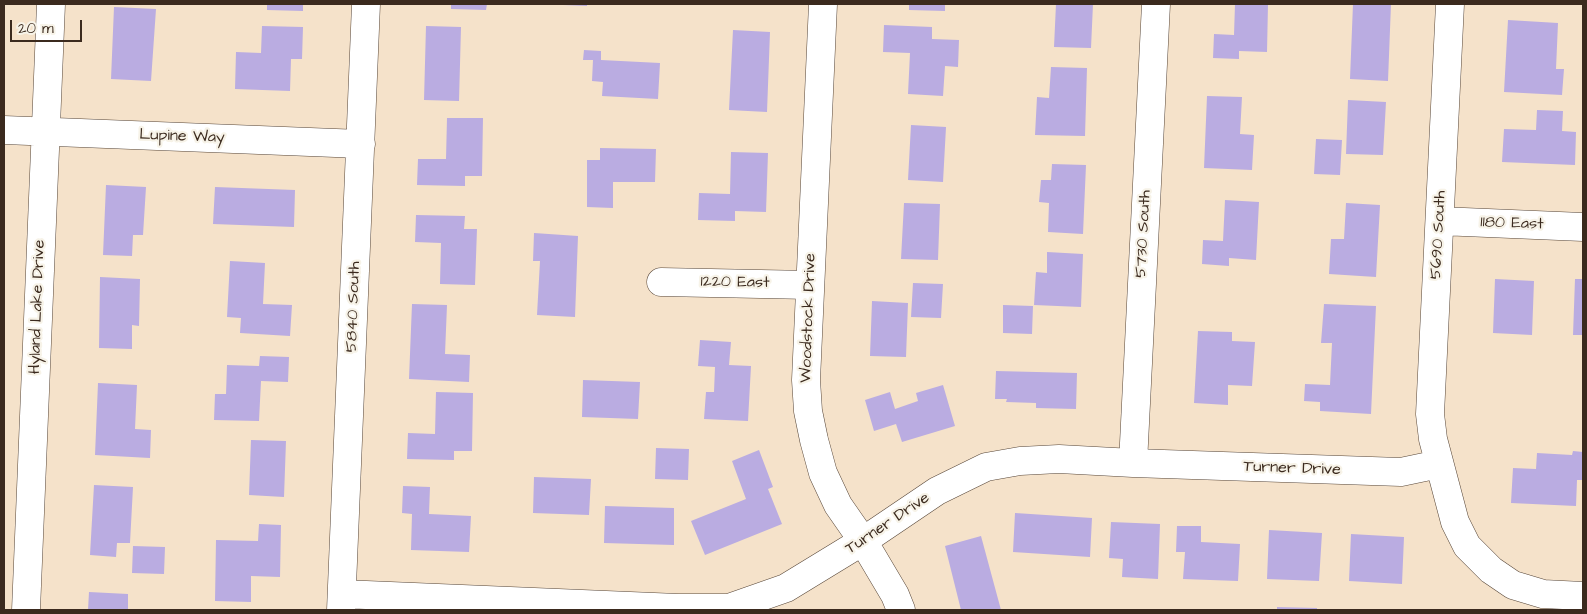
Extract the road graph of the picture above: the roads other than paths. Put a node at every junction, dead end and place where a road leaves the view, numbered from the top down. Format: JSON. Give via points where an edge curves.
{"nodes":[{"id":1,"x":51,"y":4,"type":"edge"},
{"id":2,"x":366,"y":4,"type":"edge"},
{"id":3,"x":823,"y":4,"type":"edge"},
{"id":4,"x":1156,"y":4,"type":"edge"},
{"id":5,"x":1450,"y":4,"type":"edge"},
{"id":6,"x":4,"y":130,"type":"edge"},
{"id":7,"x":45,"y":132,"type":"junction"},
{"id":8,"x":360,"y":144,"type":"junction"},
{"id":9,"x":1440,"y":221,"type":"junction"},
{"id":10,"x":1583,"y":228,"type":"edge"},
{"id":11,"x":660,"y":282,"type":"dead end"},
{"id":12,"x":810,"y":285,"type":"junction"},
{"id":13,"x":1133,"y":463,"type":"junction"},
{"id":14,"x":1439,"y":464,"type":"junction"},
{"id":15,"x":863,"y":541,"type":"junction"},
{"id":16,"x":1583,"y":596,"type":"edge"},
{"id":17,"x":341,"y":602,"type":"edge"},
{"id":18,"x":26,"y":610,"type":"edge"},
{"id":19,"x":901,"y":610,"type":"edge"}],
"edges":[{"from":1,"to":7,"type":"street","name":"Hyland Lake Drive"},
{"from":2,"to":8,"type":"street","name":"5840 South"},
{"from":3,"to":12,"type":"street","name":"Woodstock Drive"},
{"from":4,"to":13,"type":"street","name":"5730 South"},
{"from":5,"to":9,"type":"street","name":"5690 South"},
{"from":6,"to":7,"type":"street","name":"Lupine Way"},
{"from":7,"to":8,"type":"street","name":"Lupine Way"},
{"from":7,"to":18,"type":"street","name":"Hyland Lake Drive"},
{"from":8,"to":17,"type":"street","name":"5840 South"},
{"from":9,"to":10,"type":"street","name":"1180 East"},
{"from":9,"to":14,"type":"street","name":"5690 South","via":[[1430,414]]},
{"from":11,"to":12,"type":"street","name":"1220 East"},
{"from":12,"to":15,"type":"street","name":"Woodstock Drive","via":[[806,380],[814,440],[823,473],[838,504]]},
{"from":13,"to":14,"type":"street","name":"Turner Drive","via":[[1402,472]]},
{"from":13,"to":15,"type":"street","name":"Turner Drive","via":[[1059,459],[986,467],[936,491]]},
{"from":14,"to":16,"type":"street","name":"5690 South","via":[[1455,522],[1467,546],[1491,570],[1513,586],[1542,594]]},
{"from":15,"to":17,"type":"street","name":"Turner Drive","via":[[786,588],[729,608]]},
{"from":15,"to":19,"type":"street","name":"Woodstock Drive"}]}
